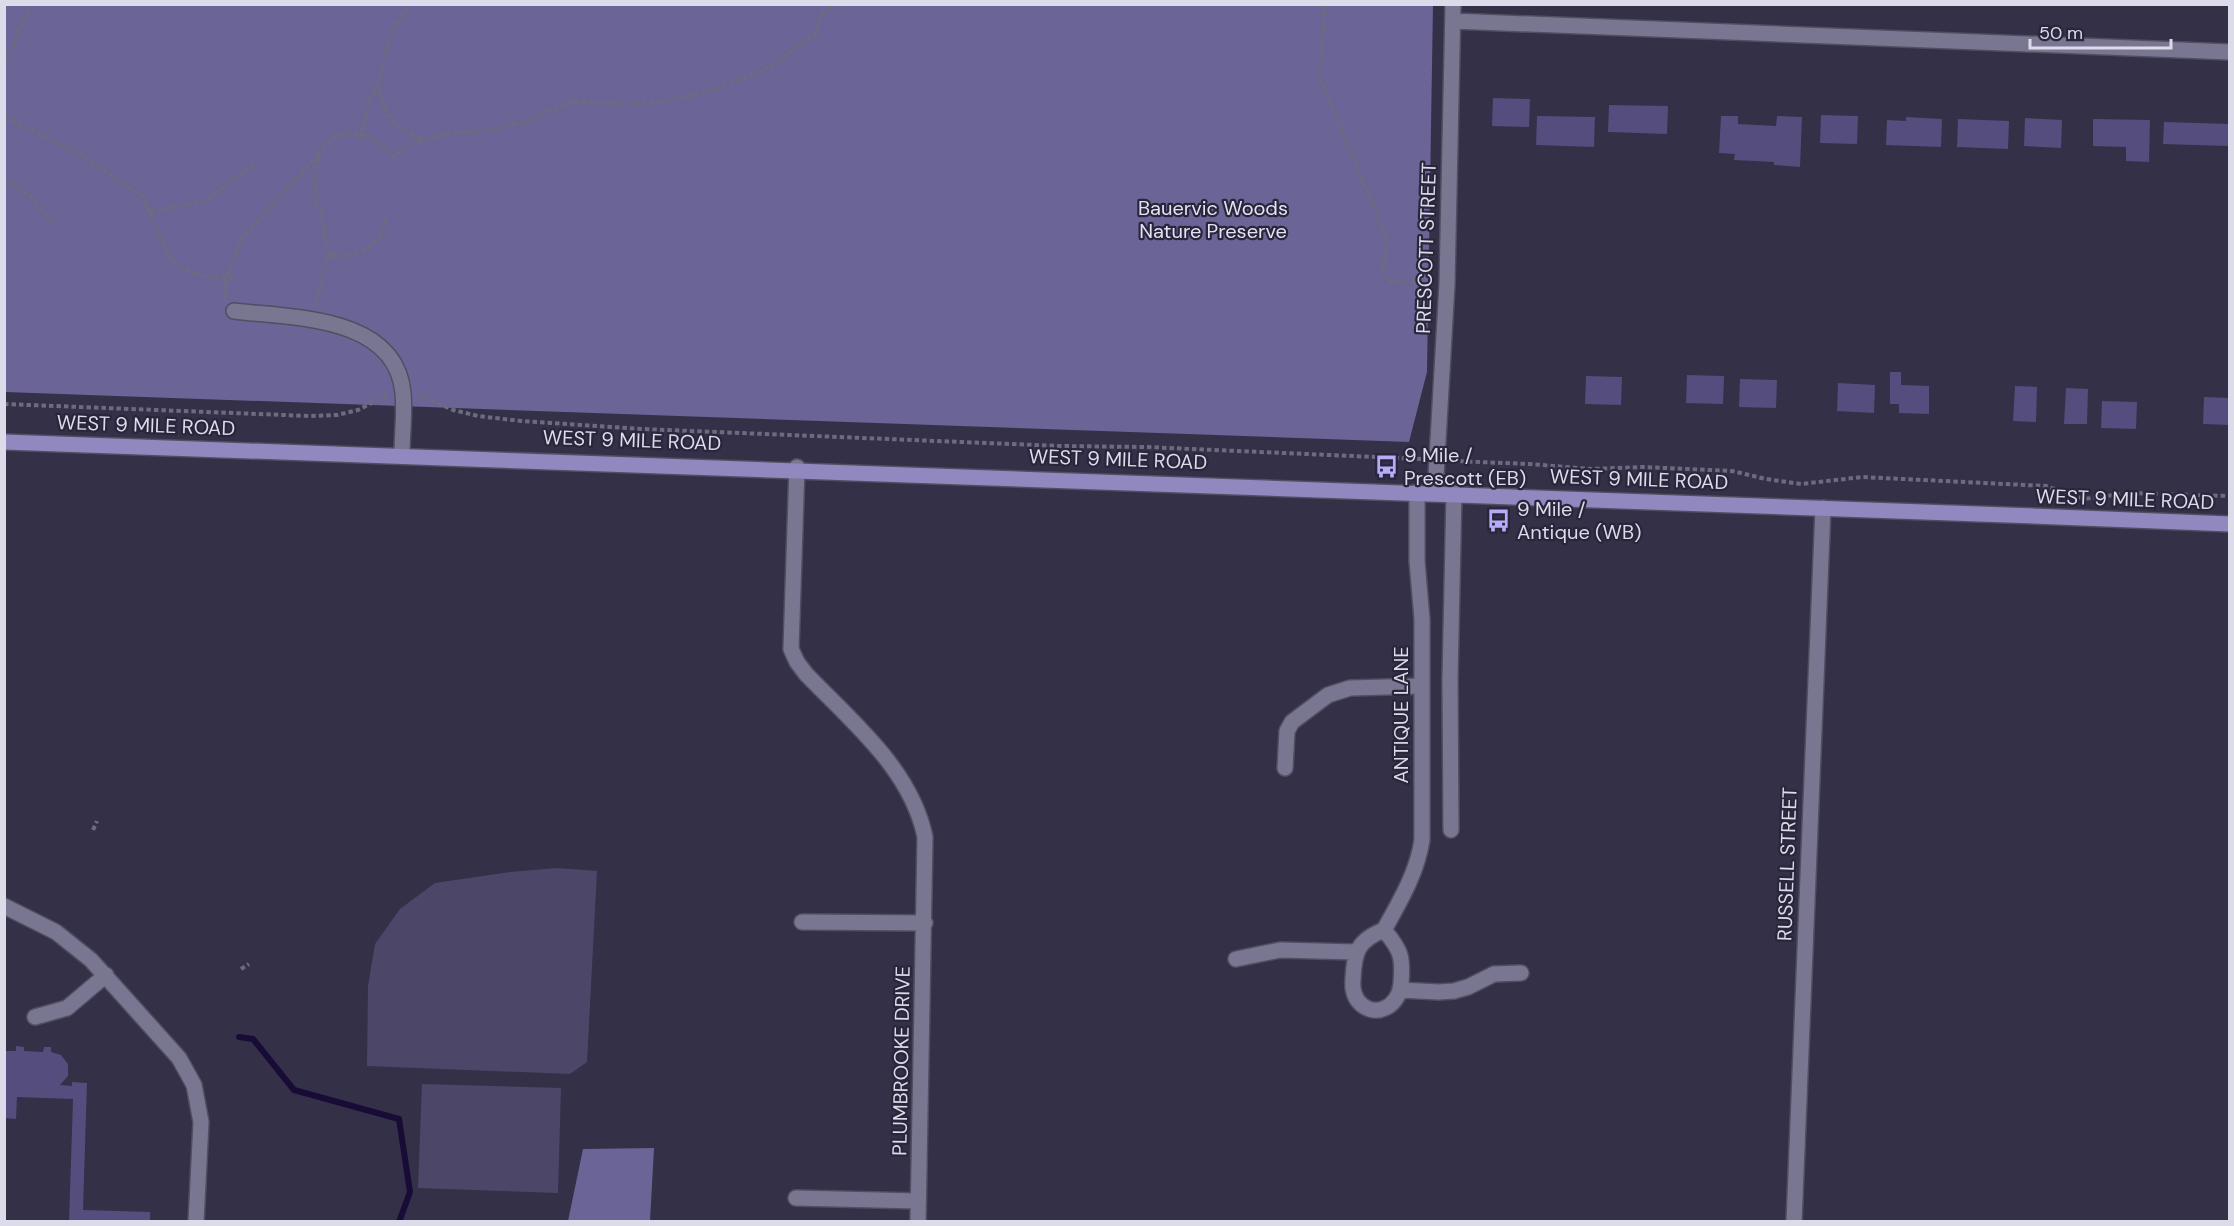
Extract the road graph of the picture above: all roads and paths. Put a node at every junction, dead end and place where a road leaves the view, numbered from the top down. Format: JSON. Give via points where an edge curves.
{"nodes":[{"id":1,"x":30,"y":4,"type":"edge"},
{"id":2,"x":410,"y":4,"type":"edge"},
{"id":3,"x":837,"y":4,"type":"edge"},
{"id":4,"x":1325,"y":4,"type":"edge"},
{"id":5,"x":1453,"y":4,"type":"edge"},
{"id":6,"x":1453,"y":21,"type":"junction"},
{"id":7,"x":2229,"y":52,"type":"edge"},
{"id":8,"x":4,"y":68,"type":"edge"},
{"id":9,"x":378,"y":86,"type":"junction"},
{"id":10,"x":4,"y":110,"type":"edge"},
{"id":11,"x":5,"y":117,"type":"edge"},
{"id":12,"x":360,"y":136,"type":"junction"},
{"id":13,"x":423,"y":140,"type":"junction"},
{"id":14,"x":321,"y":152,"type":"junction"},
{"id":15,"x":254,"y":164,"type":"dead end"},
{"id":16,"x":4,"y":179,"type":"edge"},
{"id":17,"x":150,"y":212,"type":"junction"},
{"id":18,"x":385,"y":219,"type":"dead end"},
{"id":19,"x":56,"y":225,"type":"dead end"},
{"id":20,"x":334,"y":251,"type":"dead end"},
{"id":21,"x":328,"y":256,"type":"junction"},
{"id":22,"x":226,"y":278,"type":"junction"},
{"id":23,"x":236,"y":279,"type":"dead end"},
{"id":24,"x":1447,"y":284,"type":"junction"},
{"id":25,"x":234,"y":311,"type":"joint"},
{"id":26,"x":312,"y":320,"type":"junction"},
{"id":27,"x":403,"y":392,"type":"junction"},
{"id":28,"x":4,"y":404,"type":"edge"},
{"id":29,"x":4,"y":442,"type":"edge"},
{"id":30,"x":402,"y":453,"type":"junction"},
{"id":31,"x":1417,"y":459,"type":"dead end"},
{"id":32,"x":1457,"y":461,"type":"dead end"},
{"id":33,"x":797,"y":467,"type":"junction"},
{"id":34,"x":1417,"y":492,"type":"junction"},
{"id":35,"x":1435,"y":493,"type":"junction"},
{"id":36,"x":1454,"y":493,"type":"junction"},
{"id":37,"x":2229,"y":496,"type":"edge"},
{"id":38,"x":1823,"y":508,"type":"junction"},
{"id":39,"x":2229,"y":524,"type":"edge"},
{"id":40,"x":1422,"y":686,"type":"junction"},
{"id":41,"x":1285,"y":768,"type":"dead end"},
{"id":42,"x":97,"y":820,"type":"dead end"},
{"id":43,"x":93,"y":830,"type":"dead end"},
{"id":44,"x":1451,"y":830,"type":"dead end"},
{"id":45,"x":4,"y":906,"type":"edge"},
{"id":46,"x":802,"y":922,"type":"dead end"},
{"id":47,"x":925,"y":923,"type":"junction"},
{"id":48,"x":1384,"y":930,"type":"junction"},
{"id":49,"x":1355,"y":952,"type":"junction"},
{"id":50,"x":1236,"y":959,"type":"dead end"},
{"id":51,"x":249,"y":964,"type":"dead end"},
{"id":52,"x":241,"y":969,"type":"dead end"},
{"id":53,"x":1521,"y":973,"type":"dead end"},
{"id":54,"x":106,"y":975,"type":"junction"},
{"id":55,"x":1400,"y":990,"type":"junction"},
{"id":56,"x":35,"y":1017,"type":"dead end"},
{"id":57,"x":796,"y":1198,"type":"dead end"},
{"id":58,"x":918,"y":1201,"type":"junction"},
{"id":59,"x":196,"y":1221,"type":"edge"},
{"id":60,"x":918,"y":1221,"type":"edge"},
{"id":61,"x":1794,"y":1221,"type":"edge"}],
"edges":[{"from":1,"to":8,"type":"path"},
{"from":2,"to":9,"type":"path","via":[[387,47]]},
{"from":3,"to":13,"type":"path","via":[[822,14],[815,34],[790,53],[771,66],[714,90],[637,104],[568,102],[497,130],[452,133]]},
{"from":4,"to":24,"type":"path","via":[[1319,76],[1387,238],[1383,271],[1390,282]]},
{"from":5,"to":6,"type":"street","name":"PRESCOTT STREET"},
{"from":6,"to":7,"type":"street"},
{"from":6,"to":24,"type":"street","name":"PRESCOTT STREET"},
{"from":9,"to":12,"type":"path","via":[[370,99]]},
{"from":9,"to":13,"type":"path","via":[[382,105],[395,124]]},
{"from":10,"to":11,"type":"path"},
{"from":11,"to":17,"type":"path","via":[[131,186],[143,196]]},
{"from":12,"to":13,"type":"path","via":[[375,139],[393,157]]},
{"from":12,"to":14,"type":"path","via":[[336,136]]},
{"from":14,"to":21,"type":"path","via":[[314,176],[314,201],[321,210]]},
{"from":14,"to":22,"type":"path","via":[[242,238]]},
{"from":15,"to":17,"type":"path","via":[[206,200]]},
{"from":16,"to":19,"type":"path","via":[[33,198]]},
{"from":17,"to":22,"type":"path","via":[[173,261],[193,273]]},
{"from":18,"to":21,"type":"path","via":[[383,232],[367,249]]},
{"from":20,"to":21,"type":"path"},
{"from":21,"to":26,"type":"path"},
{"from":22,"to":23,"type":"path"},
{"from":22,"to":25,"type":"path","via":[[224,310]]},
{"from":24,"to":35,"type":"street","name":"PRESCOTT STREET"},
{"from":25,"to":26,"type":"street"},
{"from":26,"to":27,"type":"street","via":[[332,323],[381,346],[398,371]]},
{"from":27,"to":28,"type":"path","via":[[387,394],[358,410],[309,416]]},
{"from":27,"to":30,"type":"street"},
{"from":27,"to":31,"type":"path","via":[[420,394],[453,410],[478,416],[642,429]]},
{"from":29,"to":30,"type":"main road","name":"WEST 9 MILE ROAD"},
{"from":30,"to":33,"type":"main road","name":"WEST 9 MILE ROAD"},
{"from":32,"to":37,"type":"path","via":[[1591,470],[1732,471],[1801,483],[1862,477],[2046,486],[2084,499],[2129,493]]},
{"from":33,"to":34,"type":"main road","name":"WEST 9 MILE ROAD"},
{"from":33,"to":47,"type":"street","name":"PLUMBROOKE DRIVE","via":[[791,649],[806,674],[897,771],[915,802],[926,837]]},
{"from":34,"to":35,"type":"main road","name":"WEST 9 MILE ROAD"},
{"from":34,"to":40,"type":"street","name":"ANTIQUE LANE"},
{"from":35,"to":36,"type":"main road","name":"WEST 9 MILE ROAD"},
{"from":36,"to":38,"type":"main road","name":"WEST 9 MILE ROAD"},
{"from":36,"to":44,"type":"street"},
{"from":38,"to":39,"type":"main road","name":"WEST 9 MILE ROAD"},
{"from":38,"to":61,"type":"street","name":"RUSSELL STREET"},
{"from":40,"to":41,"type":"street","via":[[1350,688],[1328,695],[1292,722],[1287,731]]},
{"from":40,"to":48,"type":"street","name":"ANTIQUE LANE","via":[[1422,840],[1419,859]]},
{"from":42,"to":43,"type":"path"},
{"from":45,"to":54,"type":"street","via":[[56,932]]},
{"from":46,"to":47,"type":"street"},
{"from":47,"to":58,"type":"street","name":"PLUMBROOKE DRIVE"},
{"from":48,"to":49,"type":"street","name":"ANTIQUE LANE","via":[[1371,935]]},
{"from":48,"to":55,"type":"street","via":[[1402,955]]},
{"from":49,"to":50,"type":"street","via":[[1280,950]]},
{"from":49,"to":55,"type":"street","via":[[1352,991],[1359,1002],[1372,1010],[1386,1008],[1395,1003]]},
{"from":51,"to":52,"type":"path"},
{"from":53,"to":55,"type":"street","via":[[1494,974],[1454,991]]},
{"from":54,"to":56,"type":"street","via":[[67,1008]]},
{"from":54,"to":59,"type":"street","via":[[179,1058],[194,1085],[201,1122]]},
{"from":57,"to":58,"type":"street"},
{"from":58,"to":60,"type":"street","name":"PLUMBROOKE DRIVE"}]}
